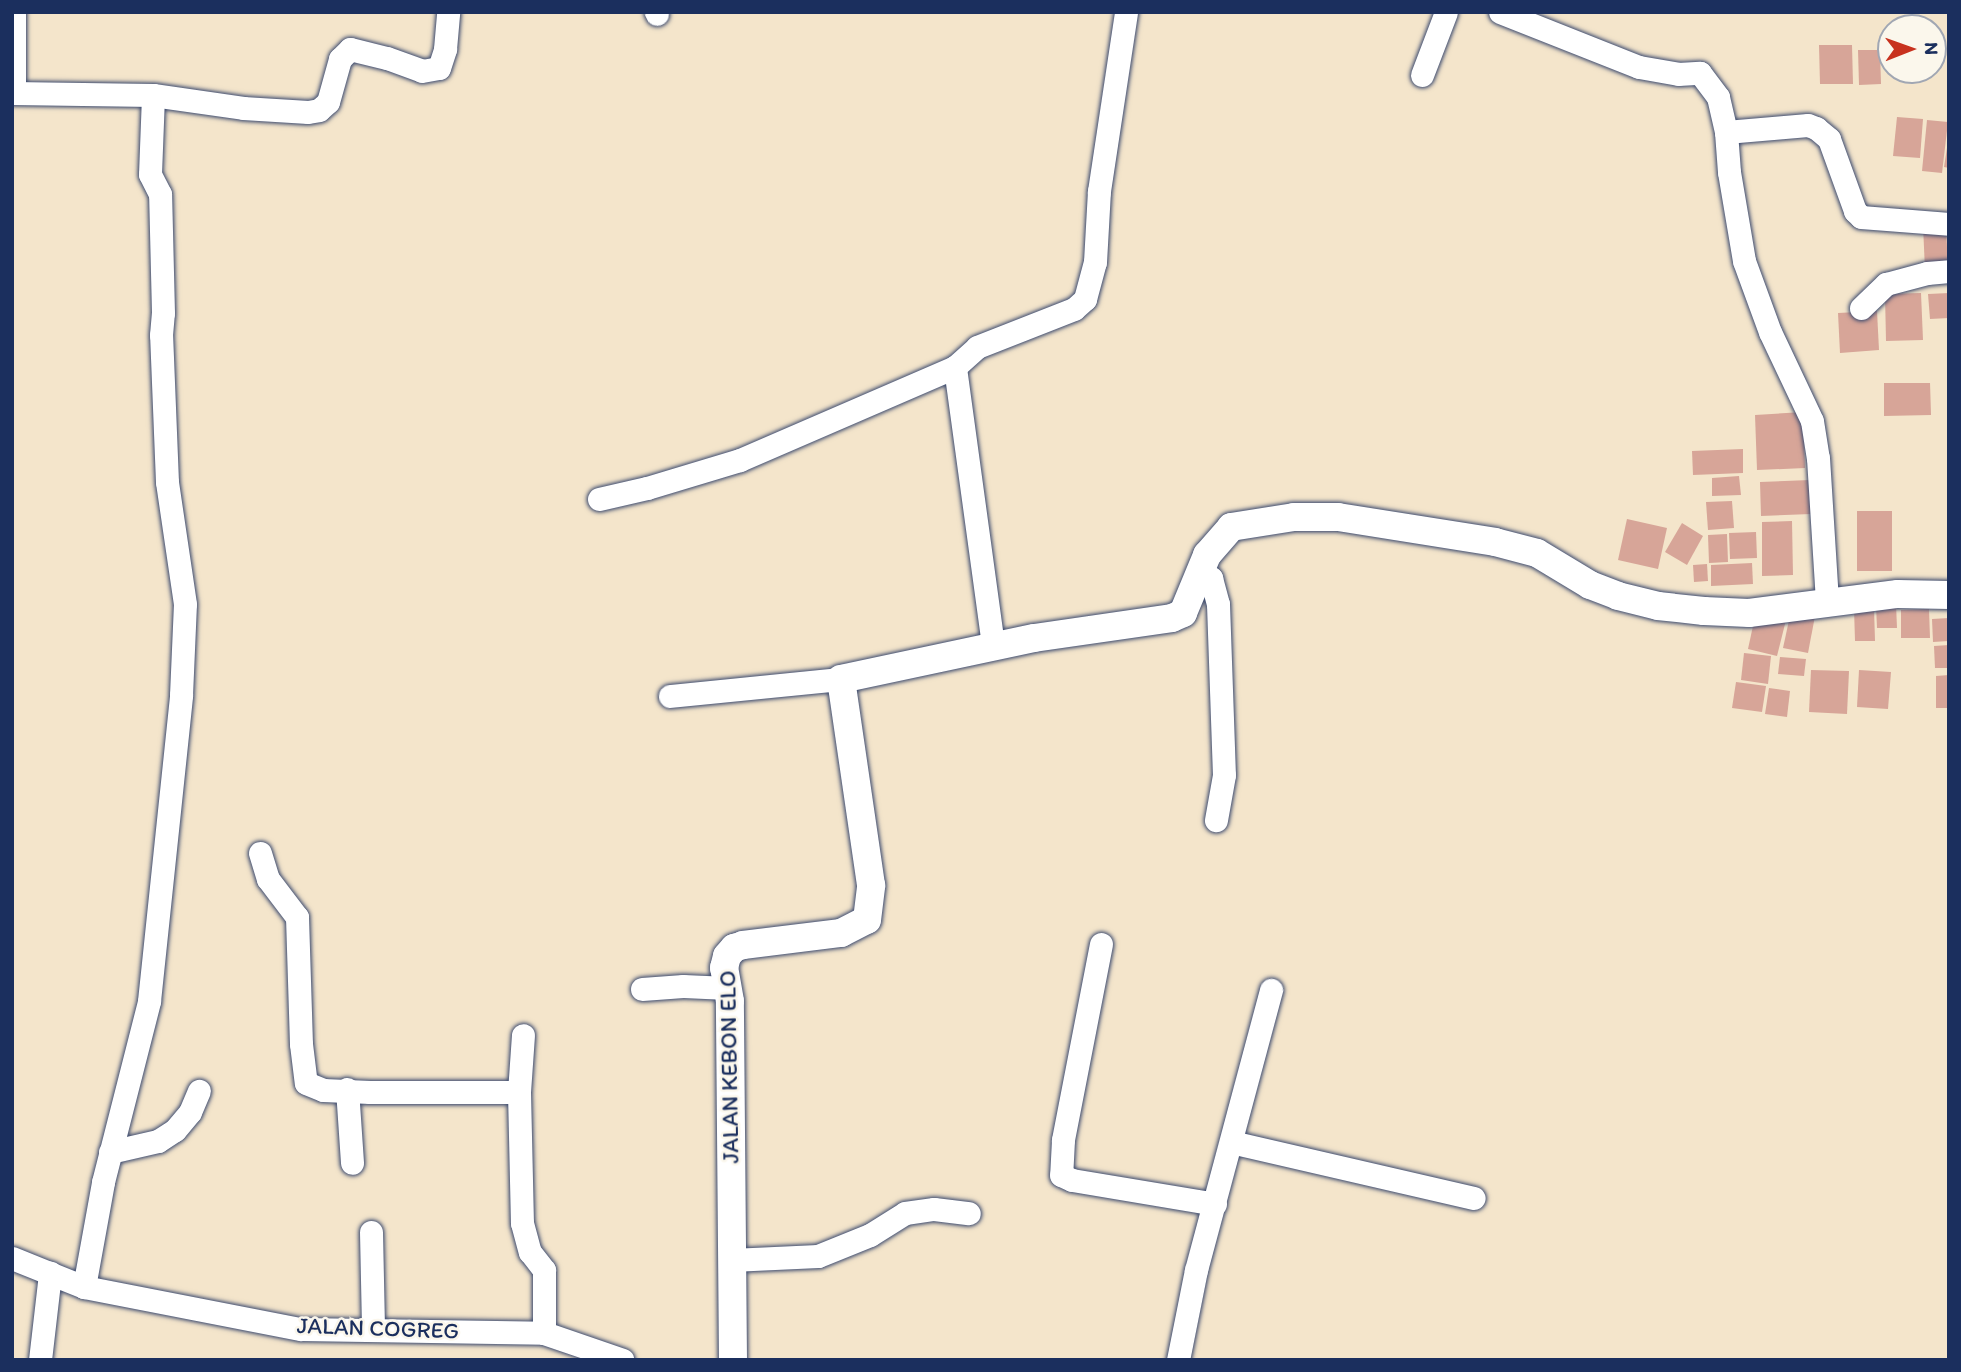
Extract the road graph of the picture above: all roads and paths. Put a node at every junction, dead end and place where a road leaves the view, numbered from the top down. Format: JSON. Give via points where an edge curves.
{"nodes":[{"id":1,"x":14,"y":12,"type":"edge"},
{"id":2,"x":448,"y":12,"type":"edge"},
{"id":3,"x":1126,"y":12,"type":"edge"},
{"id":4,"x":1446,"y":12,"type":"edge"},
{"id":5,"x":1500,"y":12,"type":"edge"},
{"id":6,"x":1422,"y":75,"type":"dead end"},
{"id":7,"x":13,"y":93,"type":"edge"},
{"id":8,"x":153,"y":95,"type":"junction"},
{"id":9,"x":1726,"y":132,"type":"junction"},
{"id":10,"x":1949,"y":224,"type":"edge"},
{"id":11,"x":1949,"y":271,"type":"edge"},
{"id":12,"x":1861,"y":308,"type":"dead end"},
{"id":13,"x":955,"y":367,"type":"junction"},
{"id":14,"x":599,"y":499,"type":"dead end"},
{"id":15,"x":1199,"y":570,"type":"junction"},
{"id":16,"x":1949,"y":595,"type":"edge"},
{"id":17,"x":1827,"y":601,"type":"junction"},
{"id":18,"x":993,"y":645,"type":"junction"},
{"id":19,"x":841,"y":679,"type":"junction"},
{"id":20,"x":670,"y":696,"type":"dead end"},
{"id":21,"x":1216,"y":820,"type":"dead end"},
{"id":22,"x":260,"y":853,"type":"dead end"},
{"id":23,"x":1101,"y":944,"type":"dead end"},
{"id":24,"x":728,"y":988,"type":"junction"},
{"id":25,"x":642,"y":989,"type":"dead end"},
{"id":26,"x":1271,"y":989,"type":"dead end"},
{"id":27,"x":523,"y":1035,"type":"dead end"},
{"id":28,"x":347,"y":1089,"type":"junction"},
{"id":29,"x":200,"y":1091,"type":"dead end"},
{"id":30,"x":519,"y":1092,"type":"junction"},
{"id":31,"x":1231,"y":1142,"type":"junction"},
{"id":32,"x":110,"y":1152,"type":"junction"},
{"id":33,"x":352,"y":1163,"type":"dead end"},
{"id":34,"x":1474,"y":1198,"type":"dead end"},
{"id":35,"x":1214,"y":1204,"type":"junction"},
{"id":36,"x":969,"y":1213,"type":"dead end"},
{"id":37,"x":371,"y":1231,"type":"dead end"},
{"id":38,"x":12,"y":1258,"type":"edge"},
{"id":39,"x":732,"y":1260,"type":"junction"},
{"id":40,"x":50,"y":1273,"type":"junction"},
{"id":41,"x":84,"y":1287,"type":"junction"},
{"id":42,"x":373,"y":1329,"type":"junction"},
{"id":43,"x":544,"y":1333,"type":"junction"},
{"id":44,"x":40,"y":1360,"type":"edge"},
{"id":45,"x":623,"y":1360,"type":"edge"},
{"id":46,"x":733,"y":1360,"type":"edge"},
{"id":47,"x":1178,"y":1360,"type":"edge"}],
"edges":[{"from":1,"to":7,"type":"street"},
{"from":2,"to":8,"type":"street","via":[[439,68],[422,71],[349,49],[340,59],[328,102],[319,110],[243,108]]},
{"from":3,"to":13,"type":"street","via":[[1099,191],[1095,262],[1085,299],[1074,309],[977,347]]},
{"from":4,"to":6,"type":"street"},
{"from":5,"to":9,"type":"street","via":[[1639,67],[1700,73],[1718,97]]},
{"from":7,"to":8,"type":"street"},
{"from":8,"to":32,"type":"street","via":[[150,174],[160,194],[167,482],[186,604],[172,799],[149,1001]]},
{"from":9,"to":10,"type":"street","via":[[1816,128],[1829,139],[1857,214],[1869,219]]},
{"from":9,"to":17,"type":"street","via":[[1744,261],[1770,332],[1812,421]]},
{"from":11,"to":12,"type":"street","via":[[1886,285]]},
{"from":13,"to":14,"type":"street","via":[[740,460]]},
{"from":13,"to":18,"type":"street"},
{"from":15,"to":17,"type":"street","via":[[1231,527],[1294,517],[1338,517],[1435,530],[1537,553],[1590,585],[1658,606],[1749,613]]},
{"from":15,"to":18,"type":"street","via":[[1182,613],[1172,618]]},
{"from":15,"to":21,"type":"street","via":[[1211,578],[1218,604],[1224,775]]},
{"from":16,"to":17,"type":"street","via":[[1898,594]]},
{"from":18,"to":19,"type":"street"},
{"from":19,"to":20,"type":"street"},
{"from":19,"to":24,"type":"street","name":"JALAN KEBON ELO","via":[[867,842],[867,920],[841,933],[734,948],[724,968]]},
{"from":22,"to":28,"type":"street","via":[[268,879],[297,917],[304,1080],[318,1088]]},
{"from":23,"to":35,"type":"street","via":[[1063,1140],[1061,1175]]},
{"from":24,"to":25,"type":"street"},
{"from":24,"to":39,"type":"street","name":"JALAN KEBON ELO"},
{"from":26,"to":31,"type":"street"},
{"from":27,"to":30,"type":"street"},
{"from":28,"to":30,"type":"street"},
{"from":28,"to":33,"type":"street"},
{"from":29,"to":32,"type":"street","via":[[190,1112],[166,1136]]},
{"from":30,"to":43,"type":"street","via":[[522,1223],[530,1252],[544,1270]]},
{"from":31,"to":34,"type":"street"},
{"from":31,"to":35,"type":"street"},
{"from":32,"to":41,"type":"street"},
{"from":35,"to":47,"type":"street"},
{"from":36,"to":39,"type":"street","via":[[934,1209],[905,1213],[870,1236],[818,1256]]},
{"from":37,"to":42,"type":"street"},
{"from":38,"to":40,"type":"street","name":"JALAN COGREG"},
{"from":39,"to":46,"type":"street","name":"JALAN KEBON ELO"},
{"from":40,"to":41,"type":"street","name":"JALAN COGREG"},
{"from":40,"to":44,"type":"street"},
{"from":41,"to":42,"type":"street","name":"JALAN COGREG","via":[[301,1329]]},
{"from":42,"to":43,"type":"street","name":"JALAN COGREG"},
{"from":43,"to":45,"type":"street","name":"JALAN COGREG"}]}
